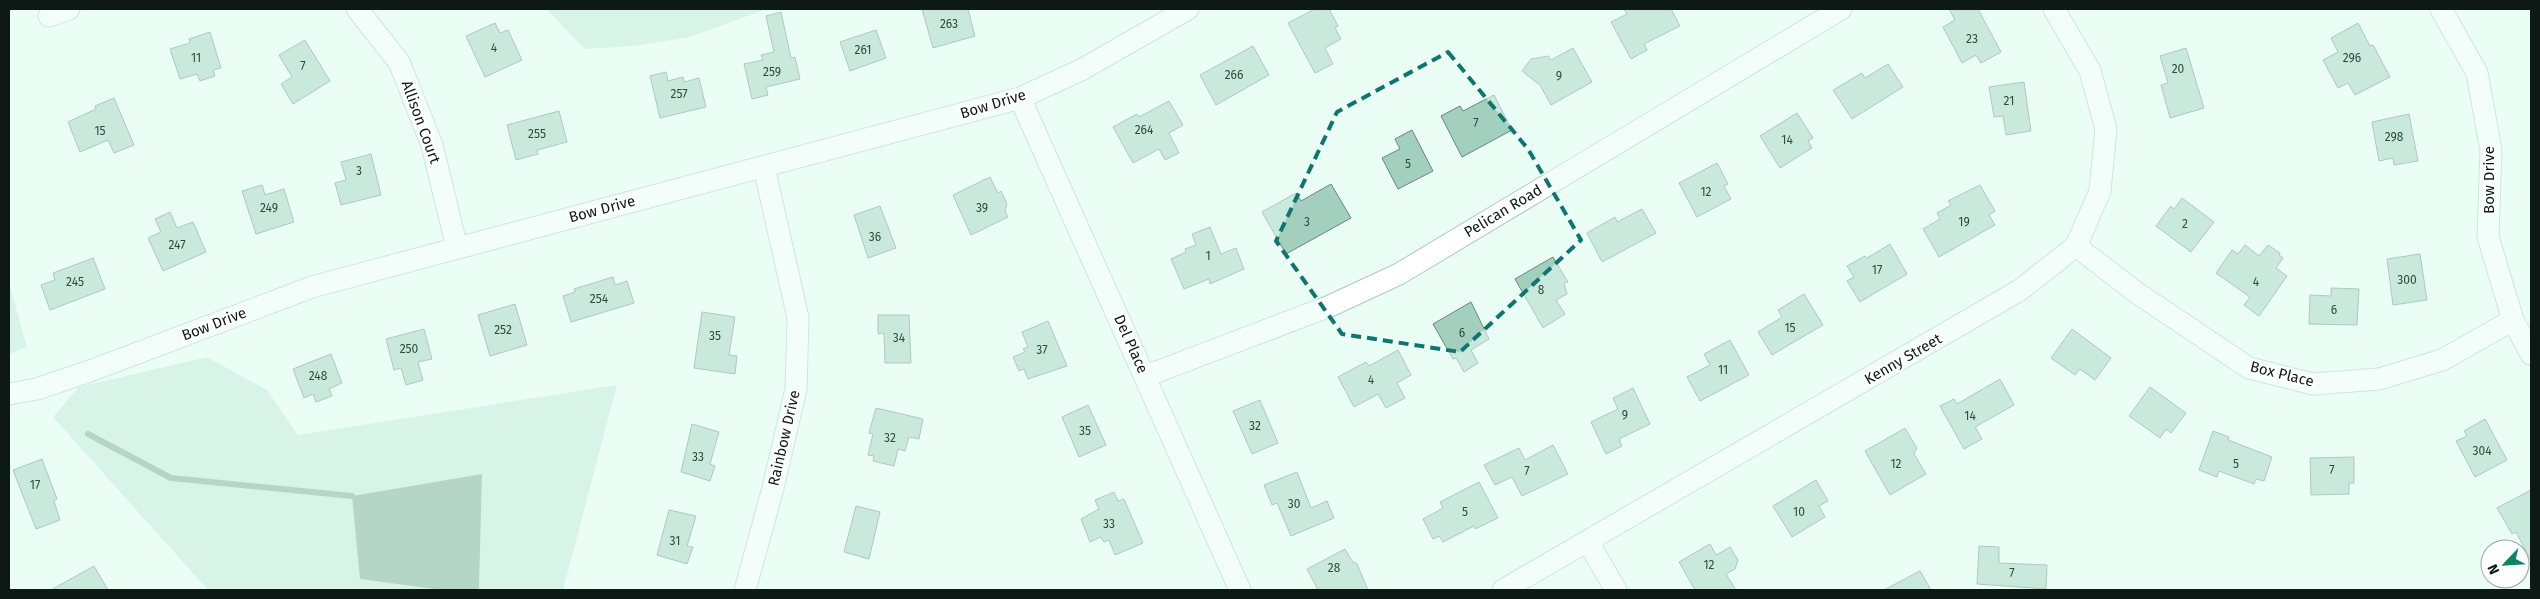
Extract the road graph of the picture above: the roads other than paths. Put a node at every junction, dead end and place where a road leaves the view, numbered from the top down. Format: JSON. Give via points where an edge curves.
{"nodes":[{"id":1,"x":69,"y":9,"type":"edge"},
{"id":2,"x":357,"y":9,"type":"edge"},
{"id":3,"x":1188,"y":9,"type":"edge"},
{"id":4,"x":1841,"y":9,"type":"edge"},
{"id":5,"x":2054,"y":9,"type":"edge"},
{"id":6,"x":2441,"y":9,"type":"edge"},
{"id":7,"x":49,"y":16,"type":"dead end"},
{"id":8,"x":1020,"y":98,"type":"junction"},
{"id":9,"x":764,"y":167,"type":"junction"},
{"id":10,"x":2076,"y":246,"type":"junction"},
{"id":11,"x":457,"y":248,"type":"junction"},
{"id":12,"x":2512,"y":320,"type":"junction"},
{"id":13,"x":2531,"y":354,"type":"edge"},
{"id":14,"x":1146,"y":376,"type":"junction"},
{"id":15,"x":9,"y":394,"type":"edge"},
{"id":16,"x":1588,"y":542,"type":"junction"},
{"id":17,"x":745,"y":590,"type":"edge"},
{"id":18,"x":1240,"y":590,"type":"edge"},
{"id":19,"x":1503,"y":590,"type":"edge"},
{"id":20,"x":1616,"y":590,"type":"edge"}],
"edges":[{"from":1,"to":7,"type":"street"},
{"from":2,"to":11,"type":"street","name":"Allison Court","via":[[399,62],[432,146]]},
{"from":3,"to":8,"type":"street","name":"Bow Drive","via":[[1081,70]]},
{"from":4,"to":14,"type":"street","name":"Pelican Road","via":[[1399,274],[1330,306]]},
{"from":5,"to":10,"type":"street","name":"Kenny Street","via":[[2090,70],[2106,129],[2100,191]]},
{"from":6,"to":12,"type":"street","name":"Bow Drive","via":[[2477,73],[2491,150],[2488,237]]},
{"from":8,"to":9,"type":"street","name":"Bow Drive"},
{"from":8,"to":14,"type":"street","name":"Del Place"},
{"from":9,"to":11,"type":"street","name":"Bow Drive"},
{"from":9,"to":17,"type":"street","name":"Rainbow Drive","via":[[798,318],[796,389]]},
{"from":10,"to":12,"type":"street","name":"Box Place","via":[[2137,293],[2249,368],[2313,384],[2379,378],[2442,360]]},
{"from":10,"to":16,"type":"street","name":"Kenny Street","via":[[2020,290]]},
{"from":11,"to":15,"type":"street","name":"Bow Drive","via":[[312,287],[90,371],[37,389]]},
{"from":12,"to":13,"type":"street","name":"Bow Drive"},
{"from":14,"to":18,"type":"street","name":"Del Place"},
{"from":16,"to":19,"type":"street","name":"Kenny Street"},
{"from":16,"to":20,"type":"street"}]}
